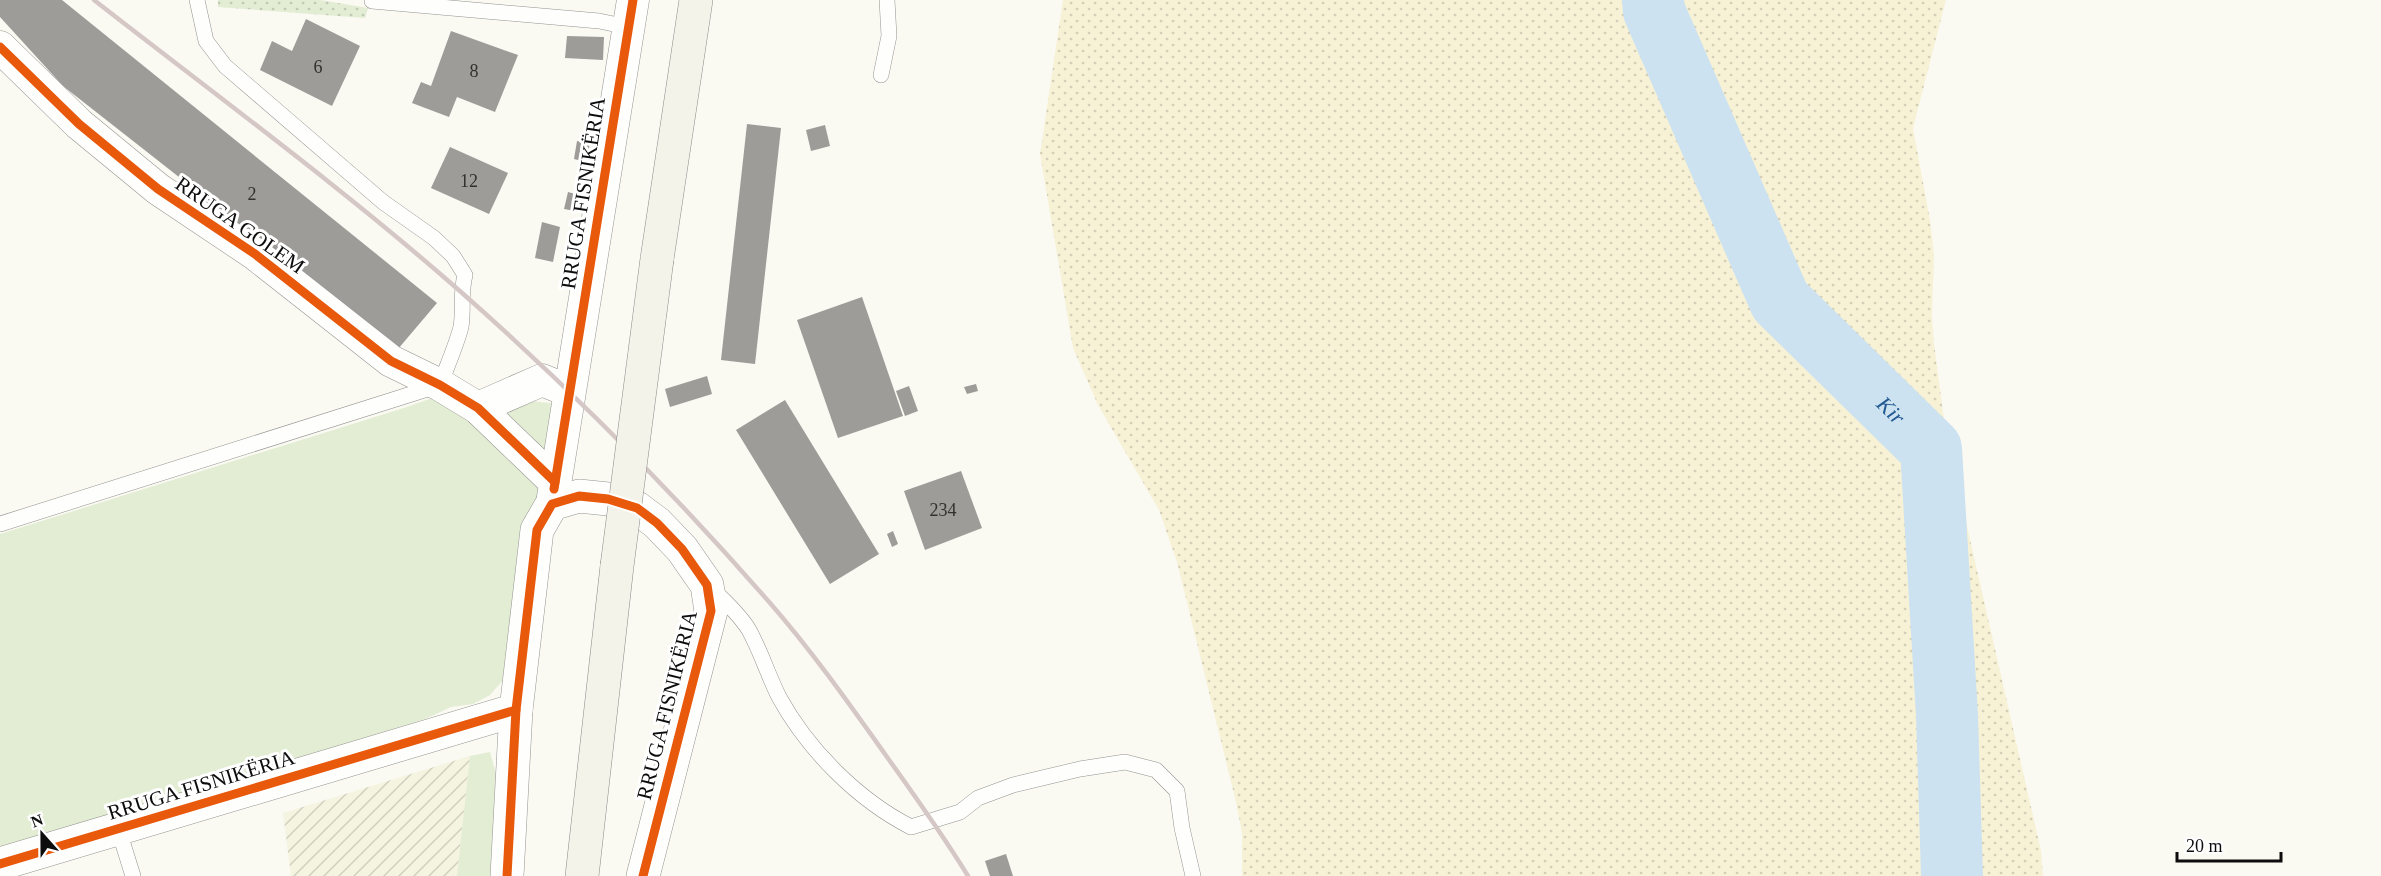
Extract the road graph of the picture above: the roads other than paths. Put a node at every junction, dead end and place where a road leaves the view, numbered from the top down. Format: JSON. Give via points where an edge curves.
{"nodes":[{"id":1,"x":197,"y":0,"type":"edge"},
{"id":2,"x":696,"y":0,"type":"edge"},
{"id":3,"x":887,"y":0,"type":"edge"},
{"id":4,"x":372,"y":1,"type":"edge"},
{"id":5,"x":631,"y":13,"type":"edge"},
{"id":6,"x":0,"y":47,"type":"edge"},
{"id":7,"x":881,"y":75,"type":"dead end"},
{"id":8,"x":440,"y":385,"type":"junction"},
{"id":9,"x":569,"y":391,"type":"junction"},
{"id":10,"x":478,"y":408,"type":"junction"},
{"id":11,"x":554,"y":493,"type":"junction"},
{"id":12,"x":0,"y":524,"type":"edge"},
{"id":13,"x":707,"y":585,"type":"junction"},
{"id":14,"x":516,"y":710,"type":"junction"},
{"id":15,"x":118,"y":828,"type":"junction"},
{"id":16,"x":12,"y":866,"type":"edge"},
{"id":17,"x":134,"y":876,"type":"edge"},
{"id":18,"x":507,"y":876,"type":"edge"},
{"id":19,"x":582,"y":876,"type":"edge"},
{"id":20,"x":643,"y":876,"type":"edge"},
{"id":21,"x":1193,"y":876,"type":"edge"}],
"edges":[{"from":1,"to":8,"type":"lane","via":[[206,41],[225,66],[382,202],[434,238],[459,265],[465,275],[460,291],[460,327]]},
{"from":2,"to":19,"type":"main road","bridge":true,"via":[[617,566]]},
{"from":3,"to":7,"type":"lane","via":[[889,36]]},
{"from":4,"to":5,"type":"lane","via":[[599,21]]},
{"from":5,"to":9,"type":"street","name":"RRUGA FISNIKËRIA"},
{"from":6,"to":8,"type":"street","name":"RRUGA GOLEM","via":[[79,124],[158,189],[255,254],[391,360]]},
{"from":8,"to":10,"type":"street","name":"RRUGA GOLEM"},
{"from":8,"to":12,"type":"lane"},
{"from":9,"to":10,"type":"street","via":[[542,380]]},
{"from":9,"to":11,"type":"street","name":"RRUGA FISNIKËRIA"},
{"from":10,"to":11,"type":"street","name":"RRUGA GOLEM"},
{"from":11,"to":13,"type":"street","name":"RRUGA FISNIKËRIA","via":[[608,499],[637,508],[682,549]]},
{"from":11,"to":14,"type":"street","via":[[537,530]]},
{"from":13,"to":20,"type":"street","name":"RRUGA FISNIKËRIA","via":[[711,611]]},
{"from":13,"to":21,"type":"lane","via":[[748,629],[797,725],[868,800],[902,822],[911,827],[933,822],[1013,785],[1125,762],[1156,770],[1177,791]]},
{"from":14,"to":15,"type":"street","name":"RRUGA FISNIKËRIA"},
{"from":14,"to":18,"type":"street"},
{"from":15,"to":16,"type":"street","name":"RRUGA FISNIKËRIA"},
{"from":15,"to":17,"type":"lane"}]}
